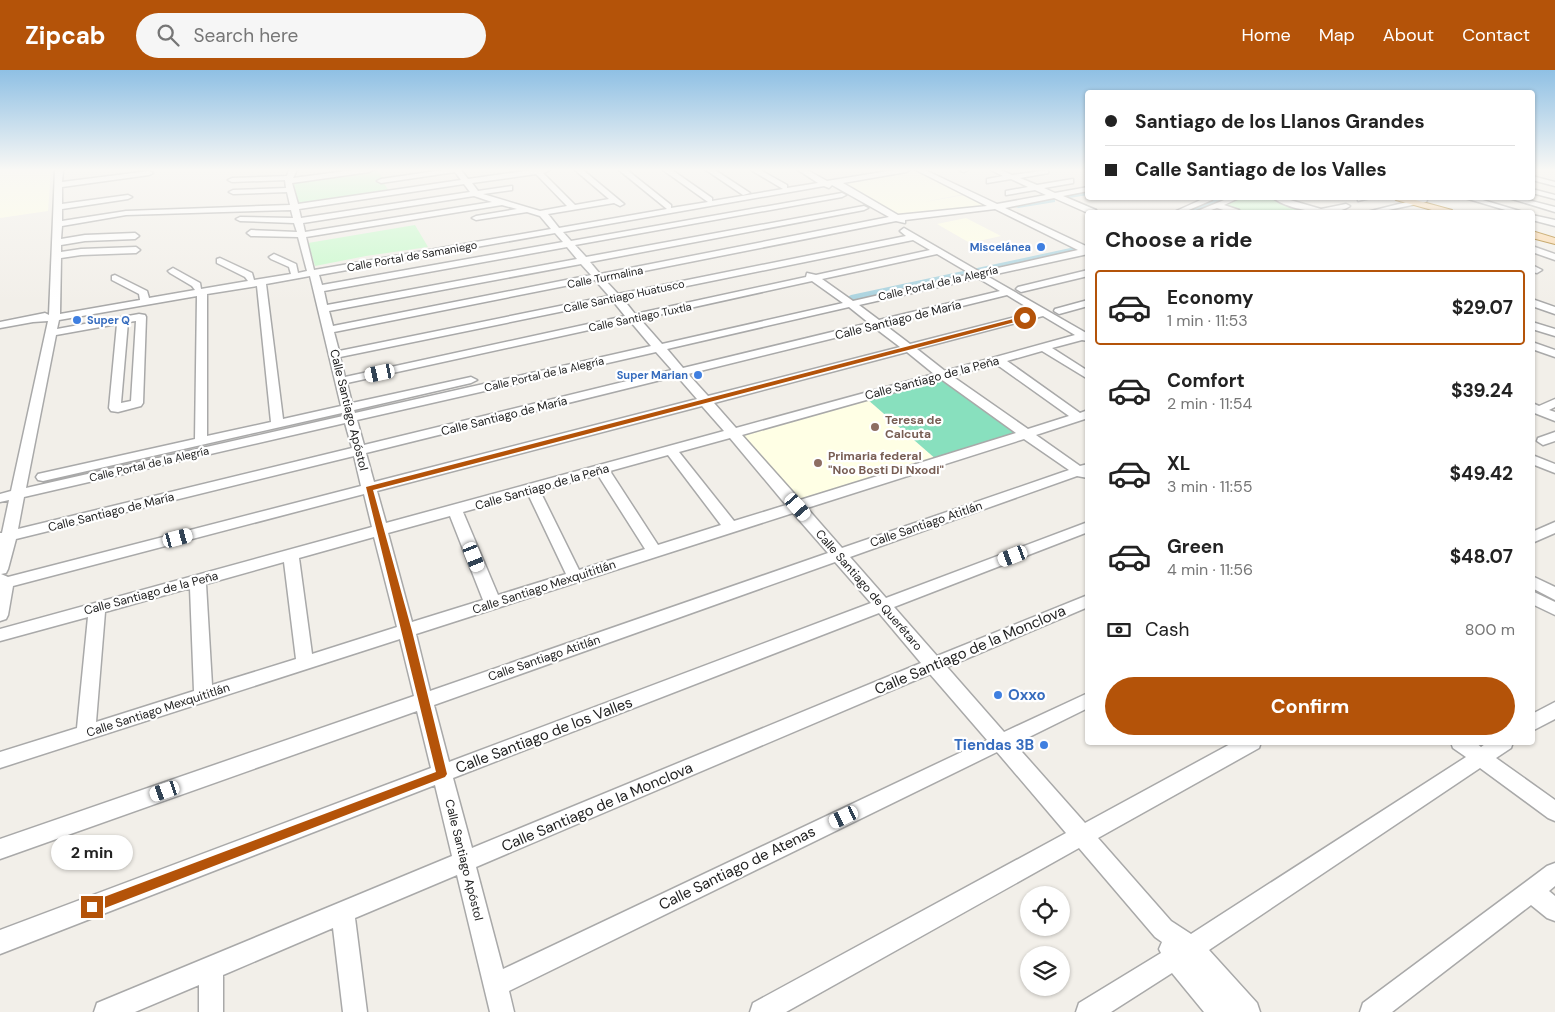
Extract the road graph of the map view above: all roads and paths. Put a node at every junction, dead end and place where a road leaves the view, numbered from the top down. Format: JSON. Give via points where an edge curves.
{"nodes":[{"id":1,"x":57,"y":214,"type":"edge"},
{"id":2,"x":121,"y":214,"type":"edge"},
{"id":3,"x":296,"y":214,"type":"edge"},
{"id":4,"x":338,"y":214,"type":"edge"},
{"id":5,"x":431,"y":214,"type":"edge"},
{"id":6,"x":499,"y":214,"type":"edge"},
{"id":7,"x":543,"y":214,"type":"edge"},
{"id":8,"x":625,"y":214,"type":"edge"},
{"id":9,"x":636,"y":214,"type":"edge"},
{"id":10,"x":735,"y":214,"type":"edge"},
{"id":11,"x":831,"y":214,"type":"edge"},
{"id":12,"x":876,"y":214,"type":"edge"},
{"id":13,"x":879,"y":214,"type":"edge"},
{"id":14,"x":948,"y":214,"type":"edge"},
{"id":15,"x":983,"y":214,"type":"edge"},
{"id":16,"x":1009,"y":214,"type":"edge"},
{"id":17,"x":729,"y":215,"type":"junction"},
{"id":18,"x":1535,"y":217,"type":"edge"},
{"id":19,"x":476,"y":218,"type":"dead end"},
{"id":20,"x":240,"y":219,"type":"dead end"},
{"id":21,"x":298,"y":220,"type":"junction"},
{"id":22,"x":892,"y":222,"type":"junction"},
{"id":23,"x":1555,"y":223,"type":"edge"},
{"id":24,"x":120,"y":224,"type":"dead end"},
{"id":25,"x":57,"y":227,"type":"junction"},
{"id":26,"x":555,"y":228,"type":"junction"},
{"id":27,"x":748,"y":229,"type":"junction"},
{"id":28,"x":251,"y":233,"type":"dead end"},
{"id":29,"x":302,"y":235,"type":"junction"},
{"id":30,"x":1535,"y":235,"type":"edge"},
{"id":31,"x":135,"y":236,"type":"dead end"},
{"id":32,"x":913,"y":237,"type":"junction"},
{"id":33,"x":1535,"y":240,"type":"edge"},
{"id":34,"x":1555,"y":241,"type":"edge"},
{"id":35,"x":56,"y":243,"type":"junction"},
{"id":36,"x":569,"y":244,"type":"junction"},
{"id":37,"x":1075,"y":246,"type":"junction"},
{"id":38,"x":1555,"y":246,"type":"edge"},
{"id":39,"x":1085,"y":248,"type":"edge"},
{"id":40,"x":1085,"y":249,"type":"edge"},
{"id":41,"x":136,"y":250,"type":"dead end"},
{"id":42,"x":937,"y":251,"type":"junction"},
{"id":43,"x":1535,"y":251,"type":"edge"},
{"id":44,"x":780,"y":253,"type":"junction"},
{"id":45,"x":56,"y":256,"type":"junction"},
{"id":46,"x":274,"y":257,"type":"dead end"},
{"id":47,"x":1555,"y":257,"type":"edge"},
{"id":48,"x":583,"y":260,"type":"junction"},
{"id":49,"x":220,"y":261,"type":"dead end"},
{"id":50,"x":967,"y":268,"type":"junction"},
{"id":51,"x":978,"y":270,"type":"junction"},
{"id":52,"x":312,"y":271,"type":"junction"},
{"id":53,"x":989,"y":271,"type":"junction"},
{"id":54,"x":173,"y":272,"type":"dead end"},
{"id":55,"x":294,"y":272,"type":"junction"},
{"id":56,"x":1085,"y":274,"type":"edge"},
{"id":57,"x":115,"y":278,"type":"dead end"},
{"id":58,"x":599,"y":278,"type":"junction"},
{"id":59,"x":814,"y":278,"type":"junction"},
{"id":60,"x":255,"y":281,"type":"junction"},
{"id":61,"x":318,"y":289,"type":"junction"},
{"id":62,"x":1021,"y":289,"type":"junction"},
{"id":63,"x":200,"y":290,"type":"junction"},
{"id":64,"x":1008,"y":292,"type":"junction"},
{"id":65,"x":616,"y":297,"type":"junction"},
{"id":66,"x":144,"y":298,"type":"junction"},
{"id":67,"x":845,"y":301,"type":"junction"},
{"id":68,"x":1535,"y":303,"type":"edge"},
{"id":69,"x":1085,"y":304,"type":"edge"},
{"id":70,"x":323,"y":309,"type":"junction"},
{"id":71,"x":1555,"y":310,"type":"edge"},
{"id":72,"x":1058,"y":311,"type":"junction"},
{"id":73,"x":1044,"y":313,"type":"junction"},
{"id":74,"x":54,"y":315,"type":"junction"},
{"id":75,"x":634,"y":318,"type":"junction"},
{"id":76,"x":123,"y":320,"type":"junction"},
{"id":77,"x":0,"y":325,"type":"edge"},
{"id":78,"x":878,"y":325,"type":"junction"},
{"id":79,"x":1535,"y":325,"type":"edge"},
{"id":80,"x":329,"y":330,"type":"junction"},
{"id":81,"x":1554,"y":331,"type":"edge"},
{"id":82,"x":51,"y":333,"type":"junction"},
{"id":83,"x":1085,"y":333,"type":"edge"},
{"id":84,"x":1085,"y":334,"type":"edge"},
{"id":85,"x":1085,"y":334,"type":"edge"},
{"id":86,"x":1535,"y":337,"type":"edge"},
{"id":87,"x":656,"y":344,"type":"junction"},
{"id":88,"x":1535,"y":346,"type":"edge"},
{"id":89,"x":1043,"y":347,"type":"junction"},
{"id":90,"x":909,"y":349,"type":"junction"},
{"id":91,"x":335,"y":354,"type":"junction"},
{"id":92,"x":1555,"y":354,"type":"edge"},
{"id":93,"x":998,"y":360,"type":"junction"},
{"id":94,"x":140,"y":361,"type":"junction"},
{"id":95,"x":119,"y":365,"type":"junction"},
{"id":96,"x":680,"y":372,"type":"junction"},
{"id":97,"x":942,"y":374,"type":"junction"},
{"id":98,"x":1085,"y":374,"type":"edge"},
{"id":99,"x":342,"y":381,"type":"junction"},
{"id":100,"x":704,"y":400,"type":"junction"},
{"id":101,"x":1555,"y":403,"type":"edge"},
{"id":102,"x":1536,"y":408,"type":"edge"},
{"id":103,"x":349,"y":413,"type":"junction"},
{"id":104,"x":1083,"y":415,"type":"edge"},
{"id":105,"x":1555,"y":417,"type":"edge"},
{"id":106,"x":277,"y":423,"type":"junction"},
{"id":107,"x":733,"y":433,"type":"junction"},
{"id":108,"x":1024,"y":434,"type":"junction"},
{"id":109,"x":201,"y":440,"type":"junction"},
{"id":110,"x":671,"y":451,"type":"junction"},
{"id":111,"x":360,"y":452,"type":"junction"},
{"id":112,"x":1535,"y":460,"type":"edge"},
{"id":113,"x":1555,"y":469,"type":"edge"},
{"id":114,"x":602,"y":470,"type":"junction"},
{"id":115,"x":1085,"y":472,"type":"edge"},
{"id":116,"x":0,"y":487,"type":"edge"},
{"id":117,"x":18,"y":488,"type":"junction"},
{"id":118,"x":369,"y":489,"type":"junction"},
{"id":119,"x":532,"y":489,"type":"junction"},
{"id":120,"x":0,"y":498,"type":"edge"},
{"id":121,"x":798,"y":507,"type":"junction"},
{"id":122,"x":455,"y":511,"type":"junction"},
{"id":123,"x":1555,"y":527,"type":"edge"},
{"id":124,"x":732,"y":528,"type":"junction"},
{"id":125,"x":1085,"y":528,"type":"edge"},
{"id":126,"x":380,"y":532,"type":"junction"},
{"id":127,"x":4,"y":537,"type":"edge"},
{"id":128,"x":1535,"y":537,"type":"edge"},
{"id":129,"x":655,"y":552,"type":"junction"},
{"id":130,"x":839,"y":555,"type":"junction"},
{"id":131,"x":292,"y":556,"type":"junction"},
{"id":132,"x":575,"y":577,"type":"junction"},
{"id":133,"x":2,"y":579,"type":"edge"},
{"id":134,"x":198,"y":580,"type":"junction"},
{"id":135,"x":1535,"y":583,"type":"edge"},
{"id":136,"x":1555,"y":594,"type":"edge"},
{"id":137,"x":1535,"y":598,"type":"edge"},
{"id":138,"x":1085,"y":601,"type":"edge"},
{"id":139,"x":493,"y":604,"type":"junction"},
{"id":140,"x":882,"y":605,"type":"junction"},
{"id":141,"x":97,"y":608,"type":"junction"},
{"id":142,"x":1555,"y":609,"type":"edge"},
{"id":143,"x":0,"y":615,"type":"edge"},
{"id":144,"x":407,"y":631,"type":"junction"},
{"id":145,"x":0,"y":636,"type":"edge"},
{"id":146,"x":305,"y":663,"type":"junction"},
{"id":147,"x":934,"y":665,"type":"junction"},
{"id":148,"x":203,"y":695,"type":"junction"},
{"id":149,"x":423,"y":701,"type":"junction"},
{"id":150,"x":1085,"y":701,"type":"edge"},
{"id":151,"x":1555,"y":709,"type":"edge"},
{"id":152,"x":1535,"y":722,"type":"edge"},
{"id":153,"x":86,"y":732,"type":"junction"},
{"id":154,"x":1000,"y":742,"type":"junction"},
{"id":155,"x":1247,"y":745,"type":"edge"},
{"id":156,"x":1464,"y":745,"type":"edge"},
{"id":157,"x":1500,"y":745,"type":"edge"},
{"id":158,"x":1481,"y":758,"type":"junction"},
{"id":159,"x":0,"y":760,"type":"edge"},
{"id":160,"x":442,"y":774,"type":"junction"},
{"id":161,"x":1555,"y":812,"type":"edge"},
{"id":162,"x":1082,"y":836,"type":"junction"},
{"id":163,"x":0,"y":848,"type":"edge"},
{"id":164,"x":464,"y":863,"type":"junction"},
{"id":165,"x":1555,"y":873,"type":"edge"},
{"id":166,"x":1532,"y":891,"type":"junction"},
{"id":167,"x":1555,"y":910,"type":"edge"},
{"id":168,"x":343,"y":914,"type":"junction"},
{"id":169,"x":0,"y":942,"type":"edge"},
{"id":170,"x":1182,"y":952,"type":"junction"},
{"id":171,"x":211,"y":968,"type":"junction"},
{"id":172,"x":495,"y":985,"type":"junction"},
{"id":173,"x":106,"y":1012,"type":"edge"},
{"id":174,"x":211,"y":1012,"type":"edge"},
{"id":175,"x":355,"y":1012,"type":"edge"},
{"id":176,"x":502,"y":1012,"type":"edge"},
{"id":177,"x":762,"y":1012,"type":"edge"},
{"id":178,"x":1088,"y":1012,"type":"edge"},
{"id":179,"x":1220,"y":1012,"type":"edge"},
{"id":180,"x":1248,"y":1012,"type":"edge"},
{"id":181,"x":1372,"y":1012,"type":"edge"}],
"edges":[{"from":1,"to":25,"type":"street"},
{"from":2,"to":25,"type":"street"},
{"from":3,"to":21,"type":"street","name":"Calle Santiago Apóstol"},
{"from":4,"to":21,"type":"street"},
{"from":5,"to":29,"type":"street"},
{"from":6,"to":19,"type":"street"},
{"from":7,"to":26,"type":"street","name":"Calle Santiago de Querétaro"},
{"from":8,"to":26,"type":"street","name":"Calle Portal de Samaniego"},
{"from":9,"to":26,"type":"street","name":"Calle Portal de Samaniego"},
{"from":10,"to":17,"type":"street"},
{"from":11,"to":27,"type":"street"},
{"from":12,"to":22,"type":"street"},
{"from":13,"to":22,"type":"street"},
{"from":14,"to":22,"type":"street","name":"Calle Turmalina"},
{"from":15,"to":22,"type":"street","name":"Calle Turmalina"},
{"from":16,"to":37,"type":"street"},
{"from":17,"to":27,"type":"street"},
{"from":17,"to":36,"type":"street"},
{"from":18,"to":23,"type":"street"},
{"from":20,"to":21,"type":"street"},
{"from":21,"to":29,"type":"street","name":"Calle Santiago Apóstol"},
{"from":22,"to":32,"type":"street"},
{"from":22,"to":44,"type":"street","name":"Calle Turmalina"},
{"from":22,"to":51,"type":"street"},
{"from":24,"to":25,"type":"street"},
{"from":25,"to":35,"type":"street"},
{"from":26,"to":36,"type":"street","name":"Calle Santiago de Querétaro"},
{"from":26,"to":52,"type":"street","name":"Calle Portal de Samaniego"},
{"from":27,"to":44,"type":"street"},
{"from":27,"to":48,"type":"street"},
{"from":28,"to":29,"type":"street"},
{"from":29,"to":52,"type":"street","name":"Calle Santiago Apóstol"},
{"from":30,"to":34,"type":"main road"},
{"from":31,"to":35,"type":"street","via":[[84,238]]},
{"from":32,"to":42,"type":"street"},
{"from":32,"to":44,"type":"street","name":"Calle Santiago Huatusco"},
{"from":33,"to":38,"type":"main road"},
{"from":35,"to":45,"type":"street"},
{"from":36,"to":48,"type":"street","name":"Calle Santiago de Querétaro"},
{"from":36,"to":61,"type":"street"},
{"from":37,"to":39,"type":"street","name":"Calle Portal de la Alegría"},
{"from":37,"to":51,"type":"street","name":"Calle Portal de la Alegría"},
{"from":40,"to":53,"type":"street","name":"Calle Portal de la Alegría"},
{"from":41,"to":45,"type":"street"},
{"from":42,"to":50,"type":"street"},
{"from":42,"to":59,"type":"street","name":"Calle Santiago Tuxtla"},
{"from":43,"to":47,"type":"street"},
{"from":44,"to":58,"type":"street","name":"Calle Turmalina"},
{"from":44,"to":59,"type":"street"},
{"from":44,"to":65,"type":"street","name":"Calle Santiago Huatusco"},
{"from":45,"to":74,"type":"street"},
{"from":46,"to":55,"type":"street","via":[[293,266]]},
{"from":48,"to":58,"type":"street","name":"Calle Santiago de Querétaro"},
{"from":48,"to":70,"type":"street"},
{"from":49,"to":60,"type":"street"},
{"from":50,"to":51,"type":"street","name":"Calle Portal de la Alegría"},
{"from":50,"to":67,"type":"street","name":"Calle Portal de la Alegría"},
{"from":51,"to":53,"type":"street"},
{"from":51,"to":64,"type":"street"},
{"from":51,"to":67,"type":"street","name":"Calle Portal de la Alegría"},
{"from":52,"to":55,"type":"street","name":"Calle Portal de Samaniego"},
{"from":52,"to":60,"type":"street","name":"Calle Portal de Samaniego"},
{"from":52,"to":61,"type":"street","name":"Calle Santiago Apóstol"},
{"from":53,"to":62,"type":"street"},
{"from":54,"to":63,"type":"street"},
{"from":55,"to":60,"type":"street","name":"Calle Portal de Samaniego"},
{"from":56,"to":62,"type":"street"},
{"from":57,"to":66,"type":"street","via":[[144,293]]},
{"from":58,"to":65,"type":"street","name":"Calle Santiago de Querétaro"},
{"from":58,"to":80,"type":"street","name":"Calle Turmalina"},
{"from":59,"to":67,"type":"street"},
{"from":59,"to":75,"type":"street","name":"Calle Santiago Tuxtla"},
{"from":60,"to":63,"type":"street","name":"Calle Portal de Samaniego"},
{"from":60,"to":106,"type":"street"},
{"from":61,"to":70,"type":"street","name":"Calle Santiago Apóstol"},
{"from":62,"to":72,"type":"street"},
{"from":63,"to":66,"type":"street","name":"Calle Portal de Samaniego"},
{"from":63,"to":74,"type":"street","name":"Calle Portal de Samaniego"},
{"from":63,"to":109,"type":"street"},
{"from":64,"to":73,"type":"street"},
{"from":64,"to":78,"type":"street","name":"Calle Santiago de María"},
{"from":65,"to":75,"type":"street","name":"Calle Santiago de Querétaro"},
{"from":65,"to":91,"type":"street","name":"Calle Santiago Huatusco"},
{"from":66,"to":74,"type":"street","name":"Calle Portal de Samaniego"},
{"from":67,"to":78,"type":"street"},
{"from":67,"to":87,"type":"street","name":"Calle Portal de la Alegría"},
{"from":68,"to":71,"type":"street"},
{"from":69,"to":72,"type":"street"},
{"from":70,"to":80,"type":"street","name":"Calle Santiago Apóstol"},
{"from":72,"to":83,"type":"street"},
{"from":73,"to":84,"type":"street"},
{"from":73,"to":90,"type":"street"},
{"from":74,"to":77,"type":"street","name":"Calle Portal de Samaniego"},
{"from":74,"to":82,"type":"street"},
{"from":75,"to":87,"type":"street","name":"Calle Santiago de Querétaro"},
{"from":75,"to":99,"type":"street","name":"Calle Santiago Tuxtla"},
{"from":76,"to":82,"type":"street"},
{"from":76,"to":94,"type":"street","via":[[141,317]]},
{"from":76,"to":95,"type":"street"},
{"from":78,"to":90,"type":"street"},
{"from":78,"to":96,"type":"street","name":"Calle Santiago de María"},
{"from":79,"to":81,"type":"street"},
{"from":80,"to":91,"type":"street","name":"Calle Santiago Apóstol"},
{"from":81,"to":86,"type":"street"},
{"from":82,"to":117,"type":"street"},
{"from":85,"to":89,"type":"street","name":"Calle Santiago de la Peña"},
{"from":87,"to":96,"type":"street","name":"Calle Santiago de Querétaro"},
{"from":87,"to":103,"type":"street","name":"Calle Portal de la Alegría"},
{"from":88,"to":92,"type":"street"},
{"from":89,"to":93,"type":"street","name":"Calle Santiago de la Peña"},
{"from":89,"to":98,"type":"street"},
{"from":90,"to":97,"type":"street"},
{"from":90,"to":100,"type":"street"},
{"from":91,"to":99,"type":"street","name":"Calle Santiago Apóstol"},
{"from":93,"to":97,"type":"street","name":"Calle Santiago de la Peña"},
{"from":93,"to":104,"type":"street"},
{"from":94,"to":95,"type":"street"},
{"from":94,"to":95,"type":"street","via":[[137,403],[116,408]]},
{"from":96,"to":100,"type":"street","name":"Calle Santiago de Querétaro"},
{"from":96,"to":111,"type":"street","name":"Calle Santiago de María"},
{"from":97,"to":107,"type":"street","name":"Calle Santiago de la Peña"},
{"from":97,"to":108,"type":"street"},
{"from":99,"to":103,"type":"street","name":"Calle Santiago Apóstol"},
{"from":100,"to":107,"type":"street","name":"Calle Santiago de Querétaro"},
{"from":100,"to":118,"type":"street"},
{"from":101,"to":102,"type":"street"},
{"from":102,"to":105,"type":"street"},
{"from":103,"to":106,"type":"street","name":"Calle Portal de la Alegría"},
{"from":103,"to":111,"type":"street","name":"Calle Santiago Apóstol"},
{"from":103,"to":117,"type":"street","name":"Calle Portal de la Alegría"},
{"from":104,"to":108,"type":"street","name":"Calle Santiago Mexquititlán"},
{"from":106,"to":109,"type":"street","name":"Calle Portal de la Alegría"},
{"from":107,"to":110,"type":"street","name":"Calle Santiago de la Peña"},
{"from":107,"to":121,"type":"street","name":"Calle Santiago de Querétaro"},
{"from":108,"to":115,"type":"street"},
{"from":108,"to":121,"type":"street","name":"Calle Santiago Mexquititlán"},
{"from":109,"to":117,"type":"street","name":"Calle Portal de la Alegría"},
{"from":110,"to":114,"type":"street","name":"Calle Santiago de la Peña"},
{"from":110,"to":124,"type":"street"},
{"from":111,"to":118,"type":"street","name":"Calle Santiago Apóstol"},
{"from":111,"to":127,"type":"street","name":"Calle Santiago de María"},
{"from":112,"to":113,"type":"street"},
{"from":114,"to":119,"type":"street","name":"Calle Santiago de la Peña"},
{"from":114,"to":129,"type":"street"},
{"from":115,"to":130,"type":"street","name":"Calle Santiago Atitlán"},
{"from":116,"to":117,"type":"street","name":"Calle Portal de la Alegría"},
{"from":117,"to":120,"type":"street","name":"Calle Portal de la Alegría"},
{"from":117,"to":127,"type":"street"},
{"from":118,"to":126,"type":"street","name":"Calle Santiago Apóstol"},
{"from":118,"to":133,"type":"street"},
{"from":119,"to":122,"type":"street","name":"Calle Santiago de la Peña"},
{"from":119,"to":132,"type":"street"},
{"from":121,"to":124,"type":"street","name":"Calle Santiago Mexquititlán"},
{"from":121,"to":130,"type":"street","name":"Calle Santiago de Querétaro"},
{"from":122,"to":126,"type":"street","name":"Calle Santiago de la Peña"},
{"from":122,"to":139,"type":"street"},
{"from":123,"to":128,"type":"street"},
{"from":124,"to":129,"type":"street","name":"Calle Santiago Mexquititlán"},
{"from":125,"to":140,"type":"street","name":"Calle Santiago de los Valles"},
{"from":126,"to":131,"type":"street","name":"Calle Santiago de la Peña"},
{"from":126,"to":144,"type":"street","name":"Calle Santiago Apóstol"},
{"from":127,"to":133,"type":"street"},
{"from":129,"to":132,"type":"street","name":"Calle Santiago Mexquititlán"},
{"from":130,"to":140,"type":"street","name":"Calle Santiago de Querétaro"},
{"from":130,"to":149,"type":"street","name":"Calle Santiago Atitlán"},
{"from":131,"to":134,"type":"street","name":"Calle Santiago de la Peña"},
{"from":131,"to":146,"type":"street"},
{"from":132,"to":139,"type":"street","name":"Calle Santiago Mexquititlán"},
{"from":133,"to":143,"type":"street"},
{"from":134,"to":141,"type":"street","name":"Calle Santiago de la Peña"},
{"from":134,"to":148,"type":"street"},
{"from":135,"to":136,"type":"street"},
{"from":137,"to":142,"type":"street"},
{"from":138,"to":147,"type":"street","name":"Calle Santiago de la Monclova"},
{"from":139,"to":144,"type":"street","name":"Calle Santiago Mexquititlán"},
{"from":140,"to":147,"type":"street","name":"Calle Santiago de Querétaro"},
{"from":140,"to":160,"type":"street","name":"Calle Santiago de los Valles"},
{"from":141,"to":145,"type":"street","name":"Calle Santiago de la Peña"},
{"from":141,"to":153,"type":"street"},
{"from":144,"to":146,"type":"street","name":"Calle Santiago Mexquititlán"},
{"from":144,"to":149,"type":"street","name":"Calle Santiago Apóstol"},
{"from":146,"to":148,"type":"street","name":"Calle Santiago Mexquititlán"},
{"from":147,"to":154,"type":"street","name":"Calle Santiago de Querétaro"},
{"from":147,"to":164,"type":"street","name":"Calle Santiago de la Monclova"},
{"from":148,"to":153,"type":"street","name":"Calle Santiago Mexquititlán"},
{"from":149,"to":160,"type":"street","name":"Calle Santiago Apóstol"},
{"from":149,"to":163,"type":"street","name":"Calle Santiago Atitlán"},
{"from":150,"to":154,"type":"street","name":"Calle Santiago de Atenas"},
{"from":151,"to":152,"type":"street"},
{"from":153,"to":159,"type":"street","name":"Calle Santiago Mexquititlán"},
{"from":154,"to":162,"type":"street","name":"Calle Santiago de Querétaro"},
{"from":154,"to":172,"type":"street","name":"Calle Santiago de Atenas"},
{"from":155,"to":162,"type":"street"},
{"from":156,"to":158,"type":"street"},
{"from":157,"to":158,"type":"street"},
{"from":158,"to":161,"type":"street"},
{"from":158,"to":170,"type":"street"},
{"from":160,"to":164,"type":"street","name":"Calle Santiago Apóstol"},
{"from":160,"to":169,"type":"street","name":"Calle Santiago de los Valles"},
{"from":162,"to":170,"type":"street","name":"Calle Santiago de Querétaro"},
{"from":162,"to":177,"type":"street"},
{"from":164,"to":168,"type":"street","name":"Calle Santiago de la Monclova"},
{"from":164,"to":172,"type":"street","name":"Calle Santiago Apóstol"},
{"from":165,"to":166,"type":"street"},
{"from":166,"to":167,"type":"street"},
{"from":166,"to":181,"type":"street"},
{"from":168,"to":171,"type":"street","name":"Calle Santiago de la Monclova"},
{"from":168,"to":175,"type":"street"},
{"from":170,"to":178,"type":"street"},
{"from":170,"to":179,"type":"street"},
{"from":170,"to":180,"type":"street"},
{"from":171,"to":173,"type":"street","name":"Calle Santiago de la Monclova"},
{"from":171,"to":174,"type":"street"},
{"from":172,"to":176,"type":"street","name":"Calle Santiago Apóstol"}]}
